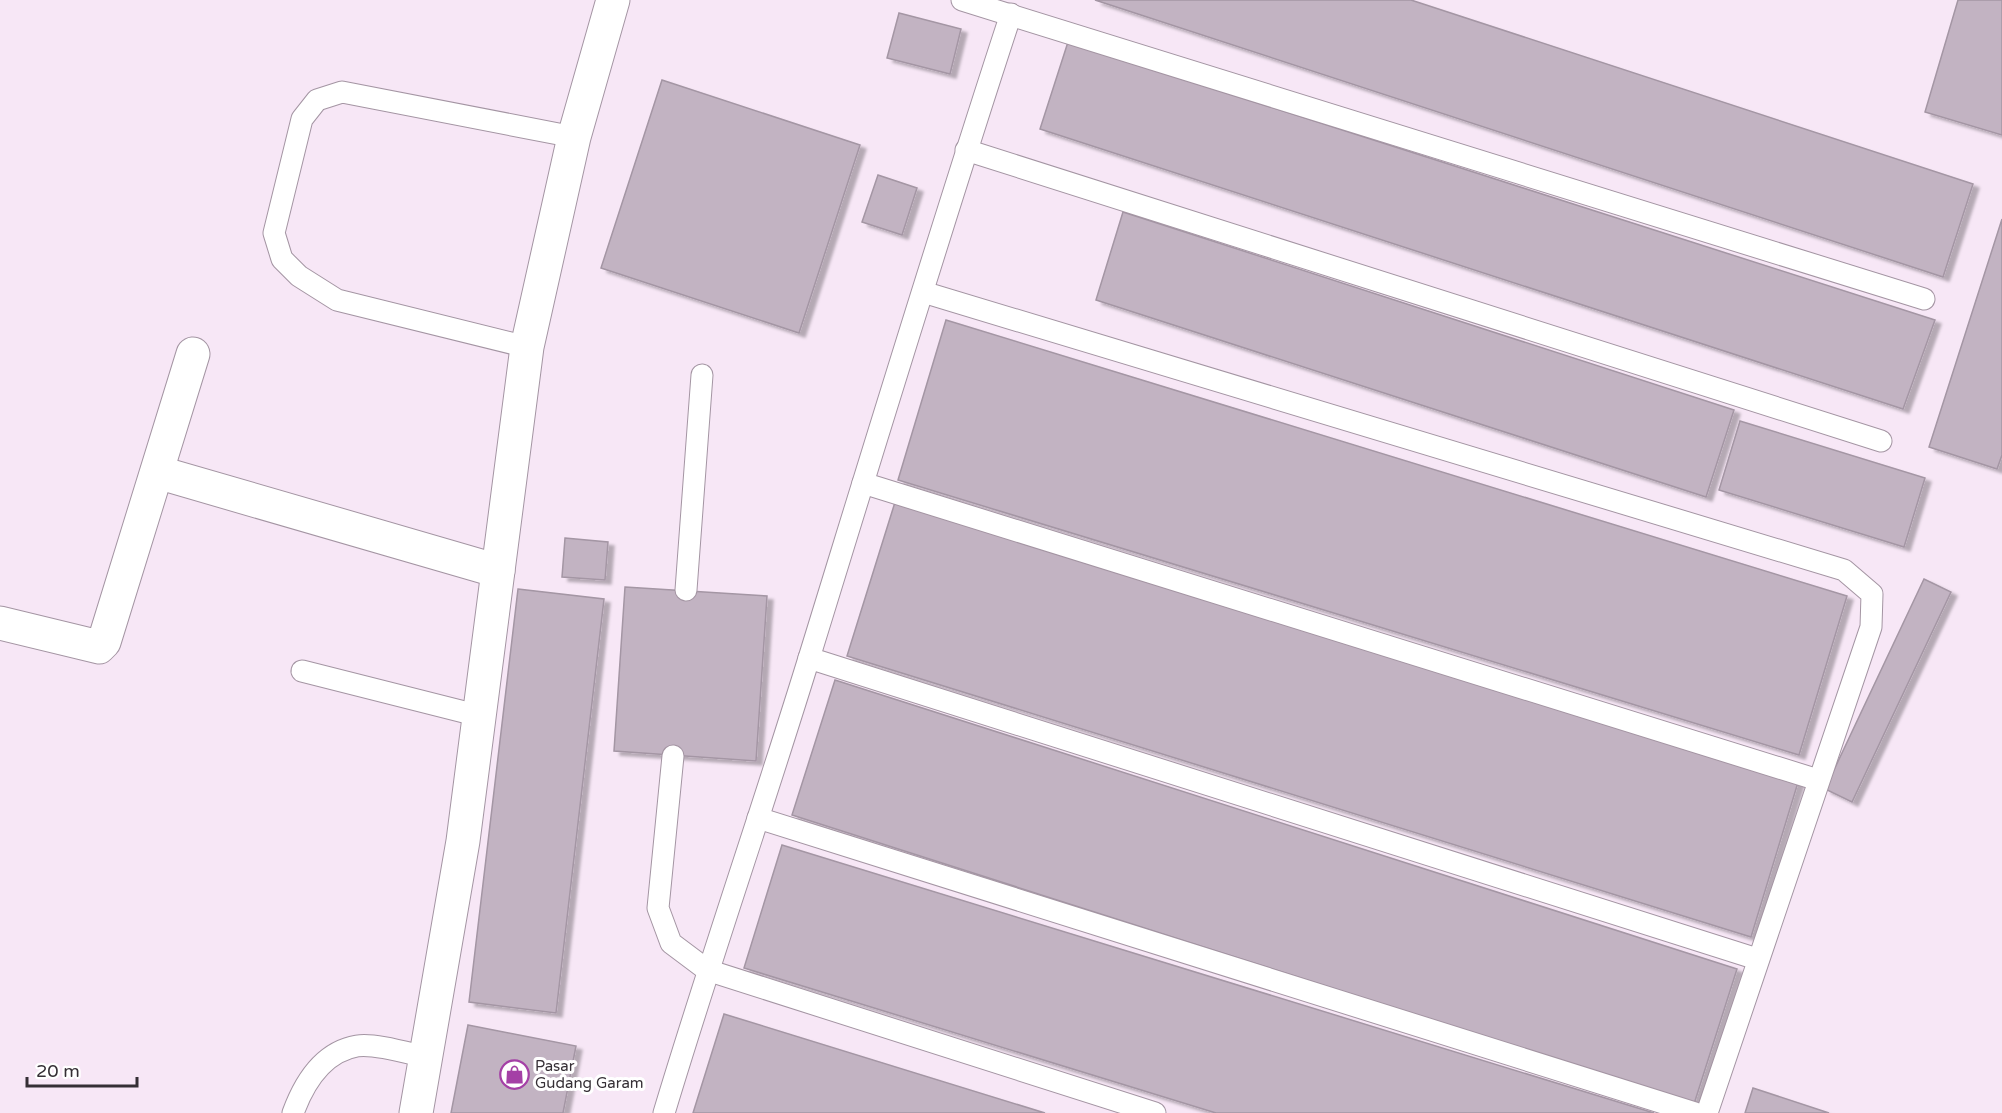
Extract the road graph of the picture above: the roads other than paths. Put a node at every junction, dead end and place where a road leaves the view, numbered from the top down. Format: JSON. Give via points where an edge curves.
{"nodes":[{"id":1,"x":613,"y":0,"type":"edge"},
{"id":2,"x":962,"y":0,"type":"edge"},
{"id":3,"x":1011,"y":14,"type":"junction"},
{"id":4,"x":574,"y":137,"type":"junction"},
{"id":5,"x":966,"y":150,"type":"junction"},
{"id":6,"x":923,"y":292,"type":"junction"},
{"id":7,"x":1924,"y":299,"type":"dead end"},
{"id":8,"x":527,"y":347,"type":"junction"},
{"id":9,"x":193,"y":354,"type":"dead end"},
{"id":10,"x":702,"y":375,"type":"dead end"},
{"id":11,"x":1881,"y":441,"type":"dead end"},
{"id":12,"x":157,"y":472,"type":"junction"},
{"id":13,"x":863,"y":483,"type":"junction"},
{"id":14,"x":498,"y":571,"type":"junction"},
{"id":15,"x":686,"y":590,"type":"dead end"},
{"id":16,"x":0,"y":623,"type":"edge"},
{"id":17,"x":809,"y":658,"type":"junction"},
{"id":18,"x":302,"y":671,"type":"dead end"},
{"id":19,"x":480,"y":716,"type":"junction"},
{"id":20,"x":673,"y":756,"type":"dead end"},
{"id":21,"x":1818,"y":780,"type":"junction"},
{"id":22,"x":758,"y":818,"type":"junction"},
{"id":23,"x":1757,"y":958,"type":"junction"},
{"id":24,"x":707,"y":970,"type":"junction"},
{"id":25,"x":426,"y":1057,"type":"junction"},
{"id":26,"x":293,"y":1113,"type":"edge"},
{"id":27,"x":416,"y":1113,"type":"edge"},
{"id":28,"x":663,"y":1113,"type":"edge"},
{"id":29,"x":1155,"y":1113,"type":"edge"},
{"id":30,"x":1695,"y":1113,"type":"edge"},
{"id":31,"x":1707,"y":1113,"type":"edge"}],
"edges":[{"from":1,"to":4,"type":"street"},
{"from":2,"to":3,"type":"lane"},
{"from":3,"to":5,"type":"lane"},
{"from":3,"to":7,"type":"lane"},
{"from":4,"to":8,"type":"street"},
{"from":4,"to":8,"type":"lane","via":[[342,92],[326,97],[317,100],[302,119],[274,233],[282,259],[299,276],[337,300]]},
{"from":5,"to":6,"type":"lane"},
{"from":5,"to":11,"type":"lane"},
{"from":6,"to":13,"type":"lane"},
{"from":6,"to":21,"type":"lane","via":[[1844,570],[1872,594],[1871,627]]},
{"from":8,"to":14,"type":"street"},
{"from":9,"to":12,"type":"street"},
{"from":10,"to":15,"type":"lane"},
{"from":12,"to":14,"type":"street"},
{"from":12,"to":16,"type":"street","via":[[104,642],[99,647]]},
{"from":13,"to":17,"type":"lane"},
{"from":13,"to":21,"type":"lane"},
{"from":14,"to":19,"type":"street"},
{"from":17,"to":22,"type":"lane"},
{"from":17,"to":23,"type":"lane"},
{"from":18,"to":19,"type":"lane"},
{"from":19,"to":25,"type":"street"},
{"from":20,"to":24,"type":"lane","via":[[658,908],[672,943]]},
{"from":21,"to":23,"type":"lane"},
{"from":22,"to":24,"type":"lane"},
{"from":22,"to":30,"type":"lane"},
{"from":23,"to":31,"type":"lane"},
{"from":24,"to":28,"type":"lane"},
{"from":24,"to":29,"type":"lane"},
{"from":25,"to":26,"type":"lane","via":[[357,1046],[324,1061],[302,1089]]},
{"from":25,"to":27,"type":"street"}]}
